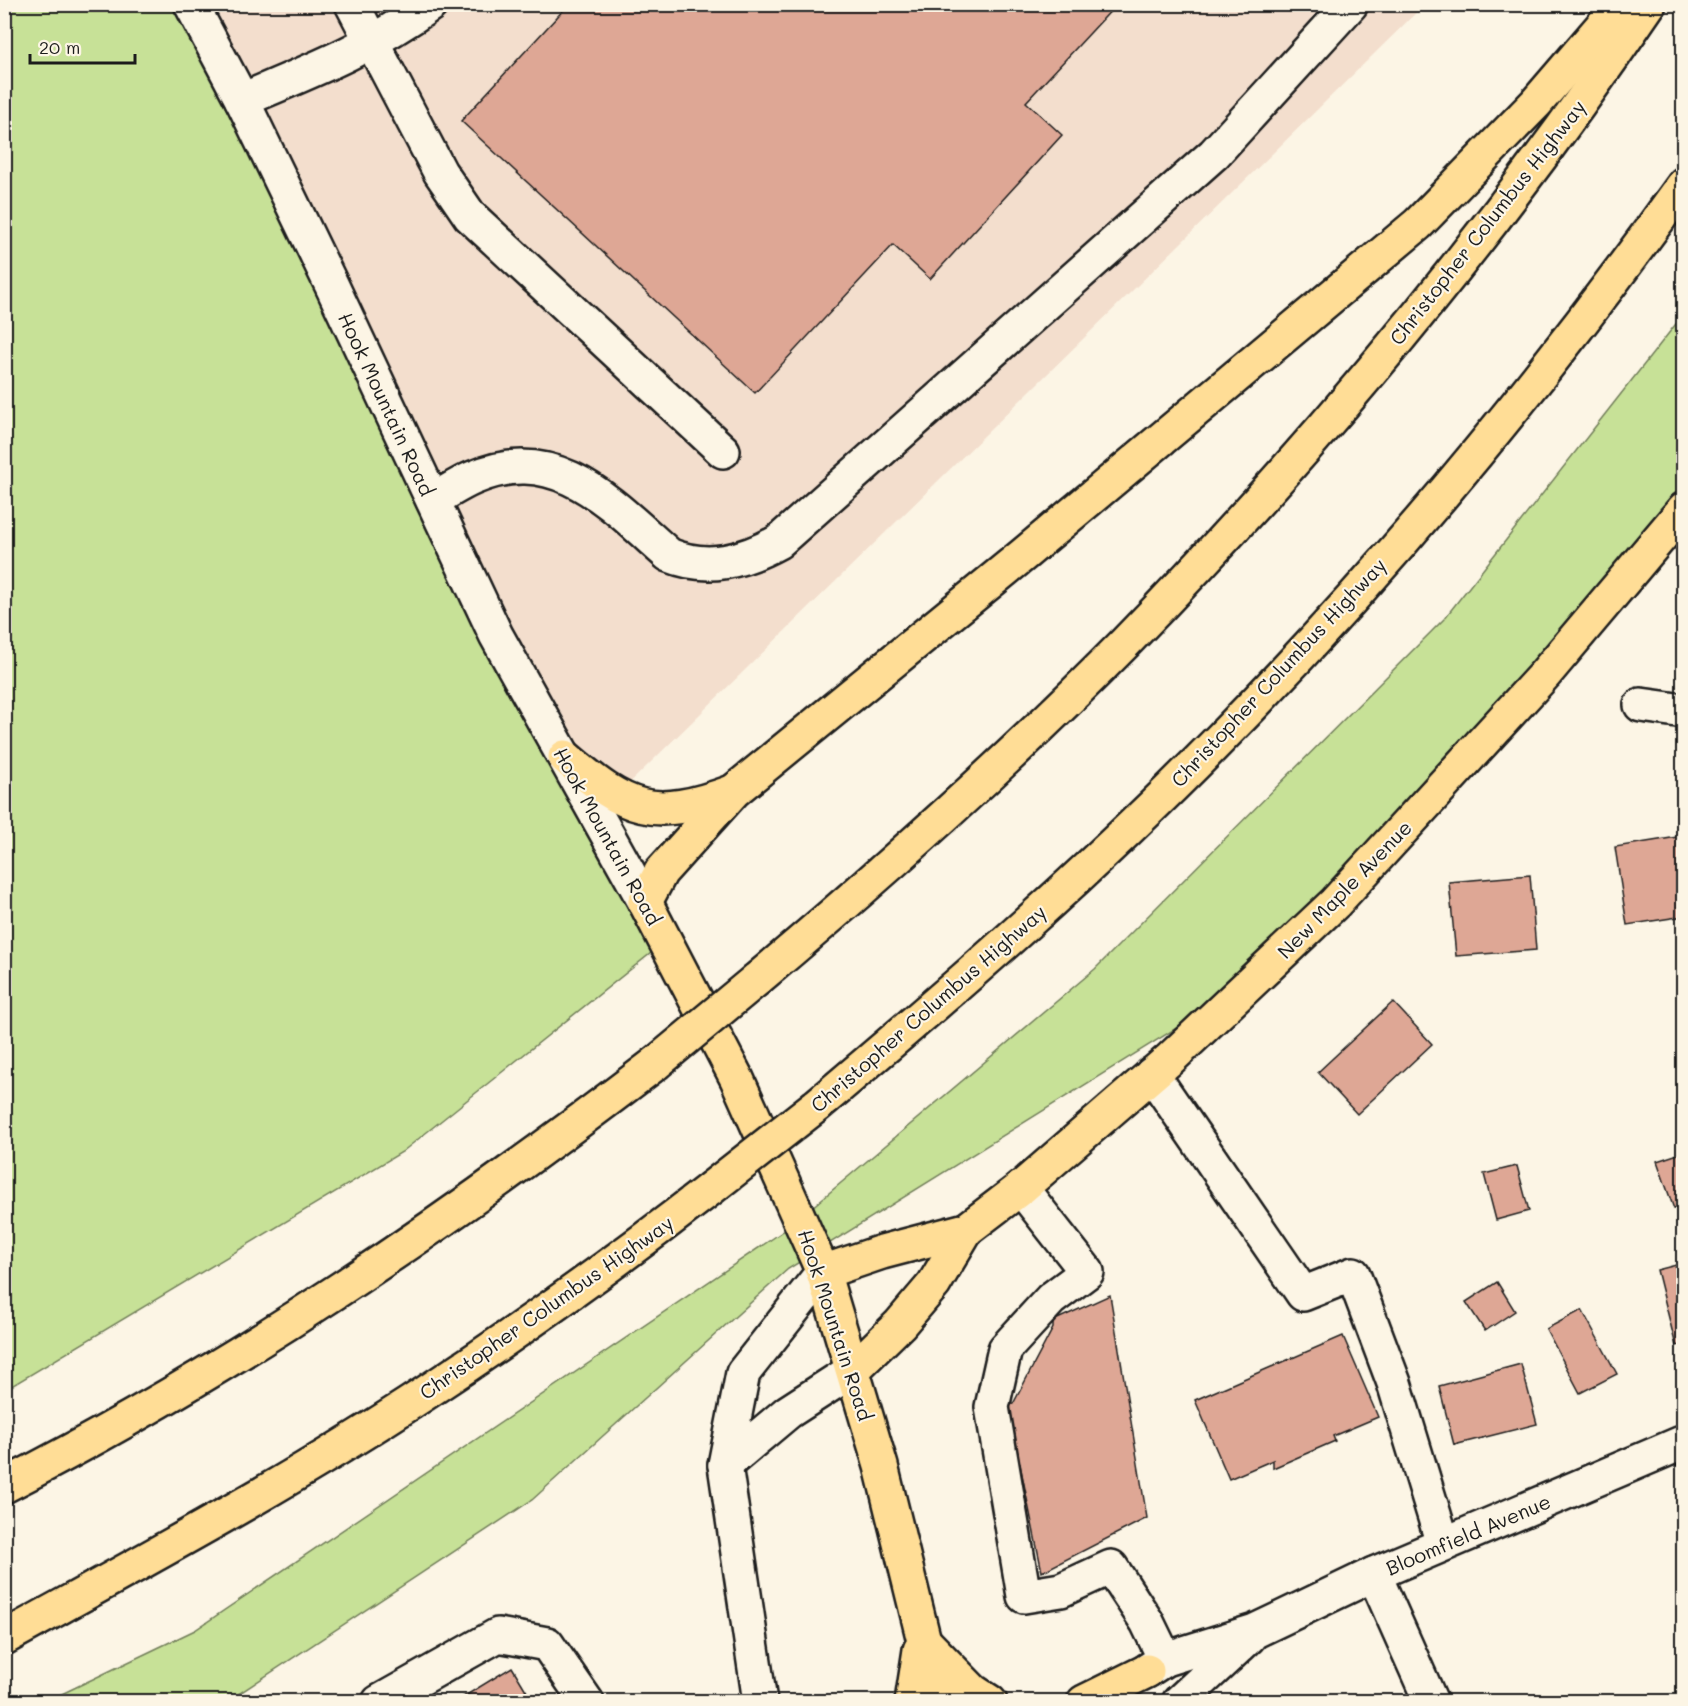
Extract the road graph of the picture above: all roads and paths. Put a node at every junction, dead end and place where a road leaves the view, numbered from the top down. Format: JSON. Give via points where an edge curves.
{"nodes":[{"id":1,"x":190,"y":4,"type":"edge"},
{"id":2,"x":352,"y":4,"type":"edge"},
{"id":3,"x":431,"y":4,"type":"edge"},
{"id":4,"x":1351,"y":4,"type":"edge"},
{"id":5,"x":1621,"y":4,"type":"edge"},
{"id":6,"x":1649,"y":4,"type":"edge"},
{"id":7,"x":372,"y":43,"type":"junction"},
{"id":8,"x":242,"y":100,"type":"junction"},
{"id":9,"x":1683,"y":184,"type":"edge"},
{"id":10,"x":723,"y":451,"type":"dead end"},
{"id":11,"x":433,"y":500,"type":"junction"},
{"id":12,"x":1683,"y":509,"type":"edge"},
{"id":13,"x":1641,"y":705,"type":"dead end"},
{"id":14,"x":1683,"y":711,"type":"edge"},
{"id":15,"x":565,"y":757,"type":"junction"},
{"id":16,"x":734,"y":791,"type":"junction"},
{"id":17,"x":645,"y":902,"type":"junction"},
{"id":18,"x":1152,"y":1074,"type":"junction"},
{"id":19,"x":1021,"y":1188,"type":"junction"},
{"id":20,"x":966,"y":1230,"type":"junction"},
{"id":21,"x":823,"y":1272,"type":"junction"},
{"id":22,"x":853,"y":1370,"type":"junction"},
{"id":23,"x":1683,"y":1442,"type":"edge"},
{"id":24,"x":725,"y":1465,"type":"junction"},
{"id":25,"x":4,"y":1486,"type":"edge"},
{"id":26,"x":1443,"y":1544,"type":"junction"},
{"id":27,"x":1374,"y":1574,"type":"junction"},
{"id":28,"x":1255,"y":1631,"type":"junction"},
{"id":29,"x":4,"y":1638,"type":"edge"},
{"id":30,"x":922,"y":1639,"type":"junction"},
{"id":31,"x":1156,"y":1665,"type":"junction"},
{"id":32,"x":1422,"y":1699,"type":"edge"},
{"id":33,"x":379,"y":1701,"type":"edge"},
{"id":34,"x":587,"y":1701,"type":"edge"},
{"id":35,"x":760,"y":1701,"type":"edge"},
{"id":36,"x":912,"y":1701,"type":"edge"},
{"id":37,"x":939,"y":1701,"type":"edge"},
{"id":38,"x":990,"y":1701,"type":"edge"},
{"id":39,"x":1084,"y":1701,"type":"edge"},
{"id":40,"x":1103,"y":1701,"type":"edge"},
{"id":41,"x":1179,"y":1701,"type":"edge"}],
"edges":[{"from":1,"to":8,"type":"street","name":"Hook Mountain Road"},
{"from":2,"to":7,"type":"street"},
{"from":3,"to":7,"type":"street"},
{"from":4,"to":11,"type":"street","via":[[1214,154],[778,542],[732,561],[686,562],[669,555],[580,482],[539,466],[515,467],[474,477]]},
{"from":5,"to":16,"type":"main road","via":[[1478,166],[1418,224]]},
{"from":6,"to":25,"type":"main road","name":"Christopher Columbus Highway","bridge":true,"via":[[1465,256],[1298,455],[1124,643],[945,816],[756,980],[559,1138],[354,1282],[130,1417]]},
{"from":7,"to":8,"type":"street"},
{"from":7,"to":10,"type":"street","via":[[440,172],[470,216]]},
{"from":8,"to":11,"type":"street","name":"Hook Mountain Road"},
{"from":9,"to":29,"type":"main road","name":"Christopher Columbus Highway","bridge":true,"via":[[1491,436],[1310,645],[1221,738],[1037,915],[816,1106],[539,1317],[426,1393],[206,1527]]},
{"from":11,"to":15,"type":"street","name":"Hook Mountain Road","via":[[496,635]]},
{"from":12,"to":18,"type":"main road","name":"New Maple Avenue","via":[[1545,674],[1335,903]]},
{"from":13,"to":14,"type":"street"},
{"from":15,"to":16,"type":"main road","via":[[618,798],[644,808],[691,805]]},
{"from":15,"to":17,"type":"street","name":"Hook Mountain Road"},
{"from":16,"to":17,"type":"main road","via":[[661,872]]},
{"from":17,"to":21,"type":"main road","name":"Hook Mountain Road","via":[[737,1079]]},
{"from":18,"to":19,"type":"main road","name":"New Maple Avenue"},
{"from":18,"to":26,"type":"street","via":[[1303,1294],[1353,1274],[1394,1383]]},
{"from":19,"to":20,"type":"main road","name":"New Maple Avenue"},
{"from":19,"to":31,"type":"street","via":[[1087,1272],[1051,1299],[1005,1349],[992,1407],[1024,1596],[1061,1590],[1112,1567],[1147,1622]]},
{"from":20,"to":21,"type":"main road","name":"New Maple Avenue"},
{"from":20,"to":22,"type":"main road","name":"New Maple Avenue","via":[[934,1284]]},
{"from":21,"to":22,"type":"main road","name":"Hook Mountain Road"},
{"from":21,"to":24,"type":"street","via":[[743,1373]]},
{"from":22,"to":24,"type":"street","via":[[788,1412]]},
{"from":22,"to":30,"type":"main road","name":"Hook Mountain Road","via":[[881,1466]]},
{"from":23,"to":26,"type":"street","name":"Bloomfield Avenue"},
{"from":24,"to":35,"type":"street"},
{"from":26,"to":27,"type":"street","name":"Bloomfield Avenue"},
{"from":27,"to":28,"type":"street","name":"Bloomfield Avenue"},
{"from":27,"to":32,"type":"street"},
{"from":28,"to":31,"type":"street","name":"Bloomfield Avenue"},
{"from":28,"to":41,"type":"street","name":"Bloomfield Avenue"},
{"from":30,"to":36,"type":"main road"},
{"from":30,"to":37,"type":"main road","name":"Hook Mountain Road"},
{"from":30,"to":38,"type":"main road","via":[[973,1691]]},
{"from":31,"to":39,"type":"main road"},
{"from":31,"to":40,"type":"street","name":"Bloomfield Avenue"},
{"from":33,"to":34,"type":"street","via":[[498,1635],[547,1644]]}]}
